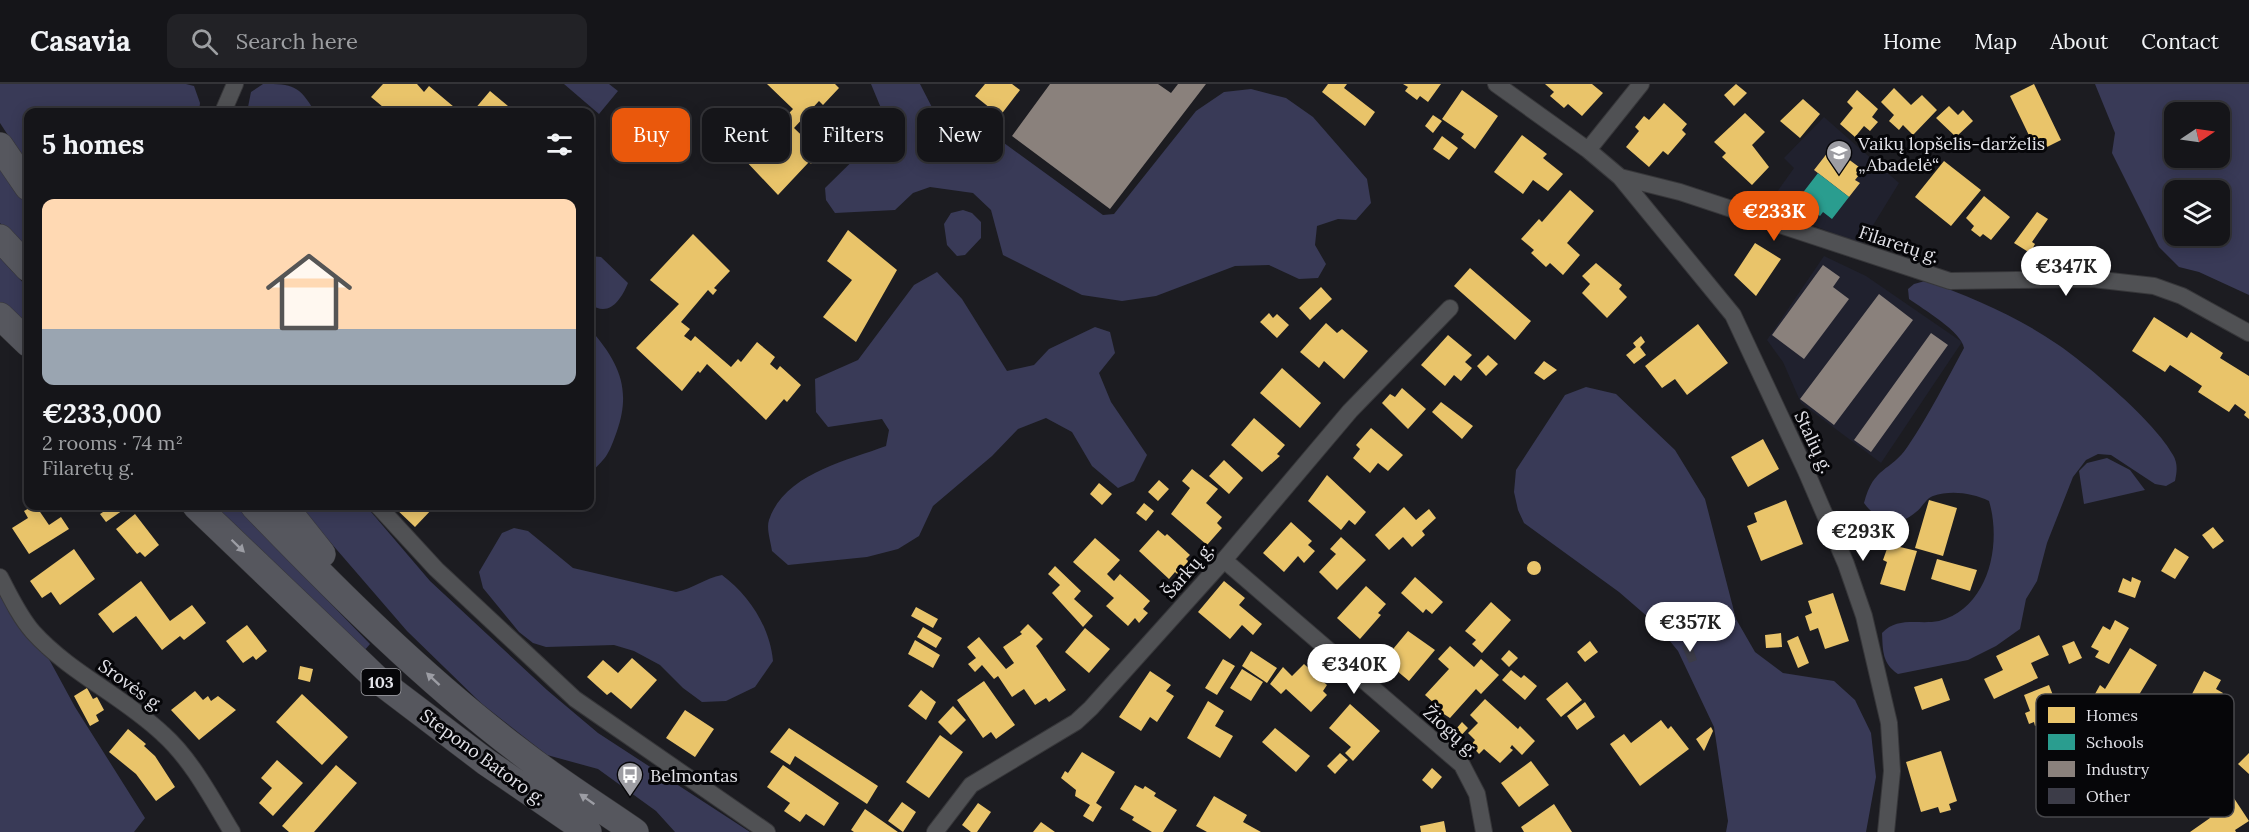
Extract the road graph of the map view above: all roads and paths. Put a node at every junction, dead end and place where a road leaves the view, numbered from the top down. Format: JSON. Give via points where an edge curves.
{"nodes":[{"id":1,"x":235,"y":84,"type":"edge"},
{"id":2,"x":1496,"y":84,"type":"edge"},
{"id":3,"x":1641,"y":84,"type":"edge"},
{"id":4,"x":225,"y":108,"type":"edge"},
{"id":5,"x":0,"y":146,"type":"edge"},
{"id":6,"x":1588,"y":150,"type":"junction"},
{"id":7,"x":1620,"y":177,"type":"junction"},
{"id":8,"x":24,"y":181,"type":"edge"},
{"id":9,"x":0,"y":238,"type":"edge"},
{"id":10,"x":24,"y":264,"type":"edge"},
{"id":11,"x":1450,"y":308,"type":"dead end"},
{"id":12,"x":0,"y":316,"type":"edge"},
{"id":13,"x":2249,"y":333,"type":"edge"},
{"id":14,"x":24,"y":339,"type":"edge"},
{"id":15,"x":200,"y":510,"type":"edge"},
{"id":16,"x":258,"y":510,"type":"edge"},
{"id":17,"x":287,"y":510,"type":"edge"},
{"id":18,"x":381,"y":510,"type":"edge"},
{"id":19,"x":1224,"y":560,"type":"junction"},
{"id":20,"x":0,"y":577,"type":"edge"},
{"id":21,"x":395,"y":643,"type":"junction"},
{"id":22,"x":232,"y":832,"type":"edge"},
{"id":23,"x":588,"y":832,"type":"edge"},
{"id":24,"x":635,"y":832,"type":"edge"},
{"id":25,"x":768,"y":832,"type":"edge"},
{"id":26,"x":935,"y":832,"type":"edge"},
{"id":27,"x":1484,"y":832,"type":"edge"},
{"id":28,"x":1886,"y":832,"type":"edge"}],
"edges":[{"from":1,"to":4,"type":"street"},
{"from":2,"to":6,"type":"street","name":"Filaretų g."},
{"from":3,"to":6,"type":"street"},
{"from":5,"to":8,"type":"main road"},
{"from":6,"to":7,"type":"street","name":"Filaretų g."},
{"from":7,"to":13,"type":"street","name":"Filaretų g.","via":[[1680,192],[1950,281],[2093,279],[2154,286],[2182,296]]},
{"from":7,"to":28,"type":"street","name":"Stalių g.","via":[[1733,315],[1846,564],[1864,616],[1889,723],[1892,771]]},
{"from":9,"to":10,"type":"main road"},
{"from":11,"to":19,"type":"street","name":"Šarkų g.","via":[[1350,411]]},
{"from":12,"to":14,"type":"main road"},
{"from":15,"to":23,"type":"main road","name":"Stepono Batoro g.","number":"103","one_way":true,"via":[[378,680],[486,762]]},
{"from":16,"to":21,"type":"main road","name":"Stepono Batoro g."},
{"from":17,"to":21,"type":"main road","number":"103"},
{"from":18,"to":25,"type":"street","via":[[436,569],[575,699]]},
{"from":19,"to":26,"type":"street","name":"Šarkų g.","via":[[1092,708],[1076,722],[971,785]]},
{"from":19,"to":27,"type":"street","name":"Žiogų g.","via":[[1462,765],[1477,794]]},
{"from":20,"to":22,"type":"street","name":"Srovės g.","via":[[32,631],[61,659],[166,736],[203,784]]},
{"from":24,"to":21,"type":"main road","name":"Stepono Batoro g.","number":"103","one_way":true,"via":[[519,752]]}]}
